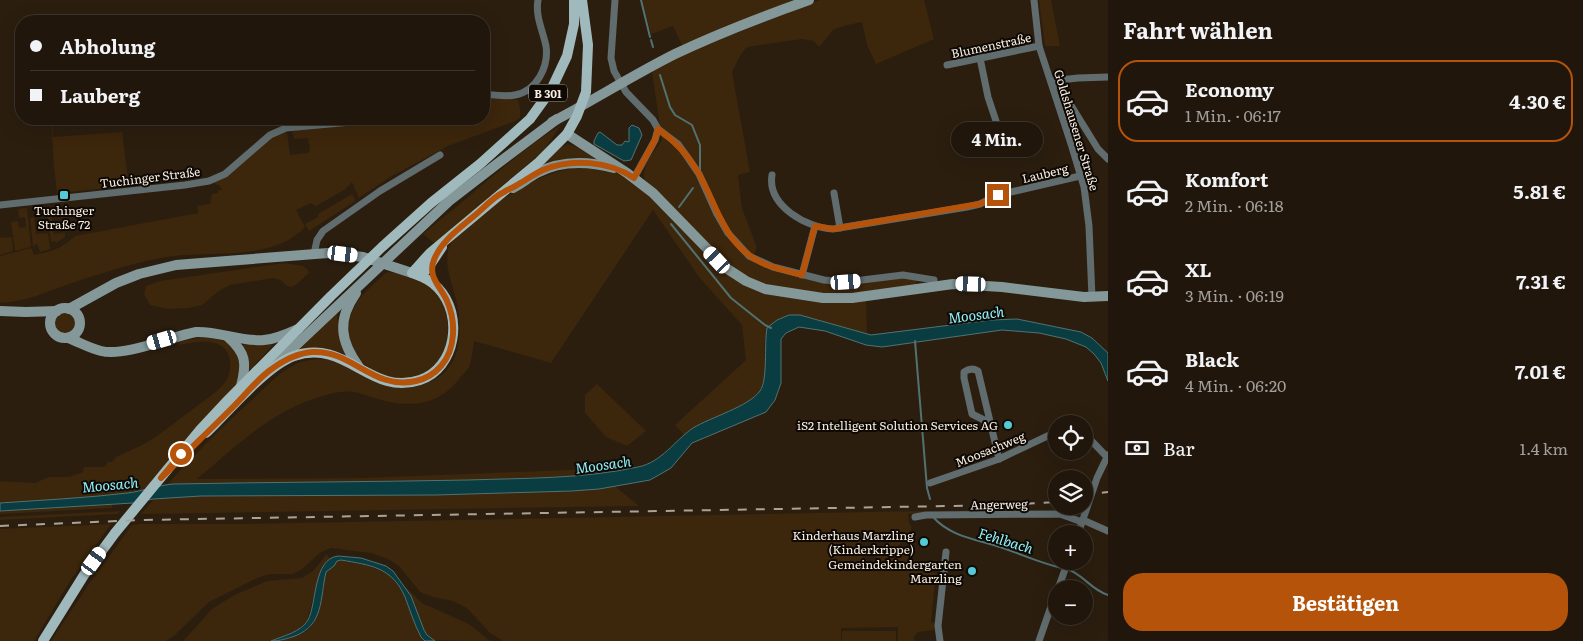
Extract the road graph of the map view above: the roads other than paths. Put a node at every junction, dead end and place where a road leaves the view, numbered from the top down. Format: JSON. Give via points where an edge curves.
{"nodes":[{"id":1,"x":538,"y":0,"type":"edge"},
{"id":2,"x":574,"y":0,"type":"edge"},
{"id":3,"x":582,"y":0,"type":"edge"},
{"id":4,"x":615,"y":0,"type":"edge"},
{"id":5,"x":809,"y":0,"type":"edge"},
{"id":6,"x":1034,"y":0,"type":"edge"},
{"id":7,"x":1039,"y":46,"type":"junction"},
{"id":8,"x":980,"y":58,"type":"junction"},
{"id":9,"x":947,"y":65,"type":"dead end"},
{"id":10,"x":1108,"y":77,"type":"edge"},
{"id":11,"x":1051,"y":81,"type":"junction"},
{"id":12,"x":490,"y":94,"type":"edge"},
{"id":13,"x":560,"y":118,"type":"junction"},
{"id":14,"x":319,"y":125,"type":"edge"},
{"id":15,"x":658,"y":129,"type":"junction"},
{"id":16,"x":1004,"y":131,"type":"dead end"},
{"id":17,"x":567,"y":134,"type":"junction"},
{"id":18,"x":440,"y":154,"type":"dead end"},
{"id":19,"x":1108,"y":160,"type":"edge"},
{"id":20,"x":480,"y":164,"type":"junction"},
{"id":21,"x":772,"y":175,"type":"dead end"},
{"id":22,"x":631,"y":176,"type":"junction"},
{"id":23,"x":1080,"y":176,"type":"junction"},
{"id":24,"x":503,"y":192,"type":"junction"},
{"id":25,"x":834,"y":193,"type":"dead end"},
{"id":26,"x":0,"y":205,"type":"edge"},
{"id":27,"x":815,"y":226,"type":"junction"},
{"id":28,"x":840,"y":228,"type":"junction"},
{"id":29,"x":446,"y":241,"type":"junction"},
{"id":30,"x":314,"y":254,"type":"junction"},
{"id":31,"x":433,"y":260,"type":"junction"},
{"id":32,"x":416,"y":274,"type":"junction"},
{"id":33,"x":802,"y":275,"type":"junction"},
{"id":34,"x":934,"y":280,"type":"dead end"},
{"id":35,"x":361,"y":283,"type":"junction"},
{"id":36,"x":436,"y":286,"type":"junction"},
{"id":37,"x":100,"y":293,"type":"junction"},
{"id":38,"x":1108,"y":296,"type":"edge"},
{"id":39,"x":1092,"y":297,"type":"junction"},
{"id":40,"x":69,"y":309,"type":"junction"},
{"id":41,"x":0,"y":311,"type":"edge"},
{"id":42,"x":57,"y":311,"type":"junction"},
{"id":43,"x":26,"y":312,"type":"junction"},
{"id":44,"x":50,"y":323,"type":"junction"},
{"id":45,"x":79,"y":324,"type":"junction"},
{"id":46,"x":298,"y":329,"type":"junction"},
{"id":47,"x":225,"y":335,"type":"junction"},
{"id":48,"x":68,"y":338,"type":"junction"},
{"id":49,"x":94,"y":349,"type":"junction"},
{"id":50,"x":359,"y":367,"type":"junction"},
{"id":51,"x":268,"y":372,"type":"junction"},
{"id":52,"x":241,"y":386,"type":"junction"},
{"id":53,"x":990,"y":423,"type":"junction"},
{"id":54,"x":1048,"y":436,"type":"edge"},
{"id":55,"x":1093,"y":442,"type":"edge"},
{"id":56,"x":1108,"y":456,"type":"edge"},
{"id":57,"x":999,"y":458,"type":"junction"},
{"id":58,"x":161,"y":478,"type":"junction"},
{"id":59,"x":930,"y":483,"type":"dead end"},
{"id":60,"x":915,"y":517,"type":"dead end"},
{"id":61,"x":1083,"y":521,"type":"junction"},
{"id":62,"x":1081,"y":525,"type":"edge"},
{"id":63,"x":1108,"y":531,"type":"edge"},
{"id":64,"x":946,"y":552,"type":"dead end"},
{"id":65,"x":1048,"y":616,"type":"edge"},
{"id":66,"x":43,"y":641,"type":"edge"},
{"id":67,"x":940,"y":641,"type":"edge"},
{"id":68,"x":1039,"y":641,"type":"edge"}],
"edges":[{"from":1,"to":12,"type":"street","via":[[538,18],[546,49],[541,75],[533,85],[515,95]]},
{"from":2,"to":20,"type":"main road","number":"B 301","via":[[570,43],[551,90],[520,129]]},
{"from":3,"to":17,"type":"main road","number":"B 301","via":[[588,45],[586,92]]},
{"from":4,"to":15,"type":"street","via":[[614,71],[623,88]]},
{"from":5,"to":13,"type":"main road","via":[[704,41],[628,78]]},
{"from":6,"to":7,"type":"street","name":"Goldshausener Straße"},
{"from":7,"to":8,"type":"street","name":"Blumenstraße"},
{"from":7,"to":11,"type":"street","name":"Goldshausener Straße"},
{"from":8,"to":9,"type":"street","name":"Blumenstraße"},
{"from":8,"to":16,"type":"street","via":[[988,97],[1000,130]]},
{"from":10,"to":11,"type":"street"},
{"from":11,"to":19,"type":"street","via":[[1059,86]]},
{"from":11,"to":23,"type":"street","name":"Goldshausener Straße"},
{"from":13,"to":20,"type":"main road","number":"B 301"},
{"from":13,"to":35,"type":"main road","number":"B 301","via":[[462,191]]},
{"from":14,"to":26,"type":"street","name":"Tuchinger Straße","via":[[286,128],[262,141],[224,174],[209,181]]},
{"from":15,"to":22,"type":"street","via":[[655,140]]},
{"from":15,"to":33,"type":"street","via":[[678,144],[693,165],[728,233],[741,248],[749,256],[772,267]]},
{"from":17,"to":22,"type":"main road"},
{"from":17,"to":24,"type":"main road","number":"B 301"},
{"from":18,"to":30,"type":"street","via":[[323,231]]},
{"from":20,"to":46,"type":"main road","number":"B 301","via":[[382,247]]},
{"from":21,"to":27,"type":"street","name":"Lauberg","via":[[773,188],[780,203],[795,216]]},
{"from":22,"to":24,"type":"main road","via":[[601,165],[571,163],[544,170]]},
{"from":22,"to":39,"type":"main road","via":[[660,199],[717,260],[746,282],[777,292],[823,298],[859,298],[951,284]]},
{"from":23,"to":28,"type":"street","name":"Lauberg","via":[[998,195],[980,204]]},
{"from":23,"to":39,"type":"street","name":"Goldshausener Straße","via":[[1089,226]]},
{"from":24,"to":29,"type":"main road","number":"B 301"},
{"from":25,"to":28,"type":"street"},
{"from":27,"to":28,"type":"street","name":"Lauberg"},
{"from":27,"to":33,"type":"street"},
{"from":29,"to":31,"type":"main road","number":"B 301"},
{"from":29,"to":32,"type":"main road","number":"B 301","via":[[424,258]]},
{"from":30,"to":32,"type":"main road","number":"B 301","via":[[355,256]]},
{"from":30,"to":37,"type":"main road","number":"B 301","via":[[176,265],[139,274]]},
{"from":31,"to":32,"type":"main road","number":"B 301"},
{"from":31,"to":36,"type":"main road","number":"B 301"},
{"from":32,"to":36,"type":"main road","number":"B 301"},
{"from":33,"to":34,"type":"street","via":[[846,282],[903,275]]},
{"from":35,"to":50,"type":"main road","number":"B 301","via":[[348,306],[343,326],[346,346]]},
{"from":35,"to":51,"type":"main road","number":"B 301"},
{"from":36,"to":50,"type":"main road","number":"B 301","via":[[447,301],[452,321],[450,348],[441,366],[424,378],[404,383],[381,379]]},
{"from":37,"to":40,"type":"main road","number":"B 301"},
{"from":37,"to":45,"type":"main road","number":"B 301","via":[[88,305]]},
{"from":38,"to":39,"type":"main road"},
{"from":40,"to":42,"type":"main road"},
{"from":40,"to":45,"type":"main road","via":[[75,312]]},
{"from":41,"to":43,"type":"main road"},
{"from":42,"to":43,"type":"main road"},
{"from":42,"to":44,"type":"main road"},
{"from":43,"to":44,"type":"main road"},
{"from":44,"to":48,"type":"main road","via":[[54,333]]},
{"from":45,"to":48,"type":"main road","via":[[75,335]]},
{"from":45,"to":49,"type":"main road"},
{"from":46,"to":47,"type":"main road","number":"B 301","via":[[267,340]]},
{"from":46,"to":52,"type":"main road","number":"B 301"},
{"from":47,"to":49,"type":"main road","number":"B 301","via":[[196,332],[121,351]]},
{"from":47,"to":52,"type":"main road","via":[[242,353],[245,363]]},
{"from":48,"to":49,"type":"main road","number":"B 301"},
{"from":50,"to":51,"type":"main road","number":"B 301","via":[[333,354],[315,352],[289,358]]},
{"from":51,"to":58,"type":"main road","number":"B 301"},
{"from":52,"to":58,"type":"main road","number":"B 301"},
{"from":53,"to":53,"type":"street","via":[[972,414],[964,378],[966,371],[978,371]]},
{"from":53,"to":57,"type":"street"},
{"from":54,"to":57,"type":"street","name":"Moosachweg"},
{"from":55,"to":56,"type":"street"},
{"from":56,"to":61,"type":"street"},
{"from":57,"to":59,"type":"street","name":"Moosachweg"},
{"from":58,"to":66,"type":"main road","number":"B 301","via":[[84,575]]},
{"from":60,"to":61,"type":"street","name":"Angerweg","via":[[1060,514]]},
{"from":61,"to":62,"type":"street"},
{"from":61,"to":63,"type":"street","name":"Angerweg"},
{"from":64,"to":67,"type":"street","via":[[938,626]]},
{"from":65,"to":68,"type":"street"}]}
